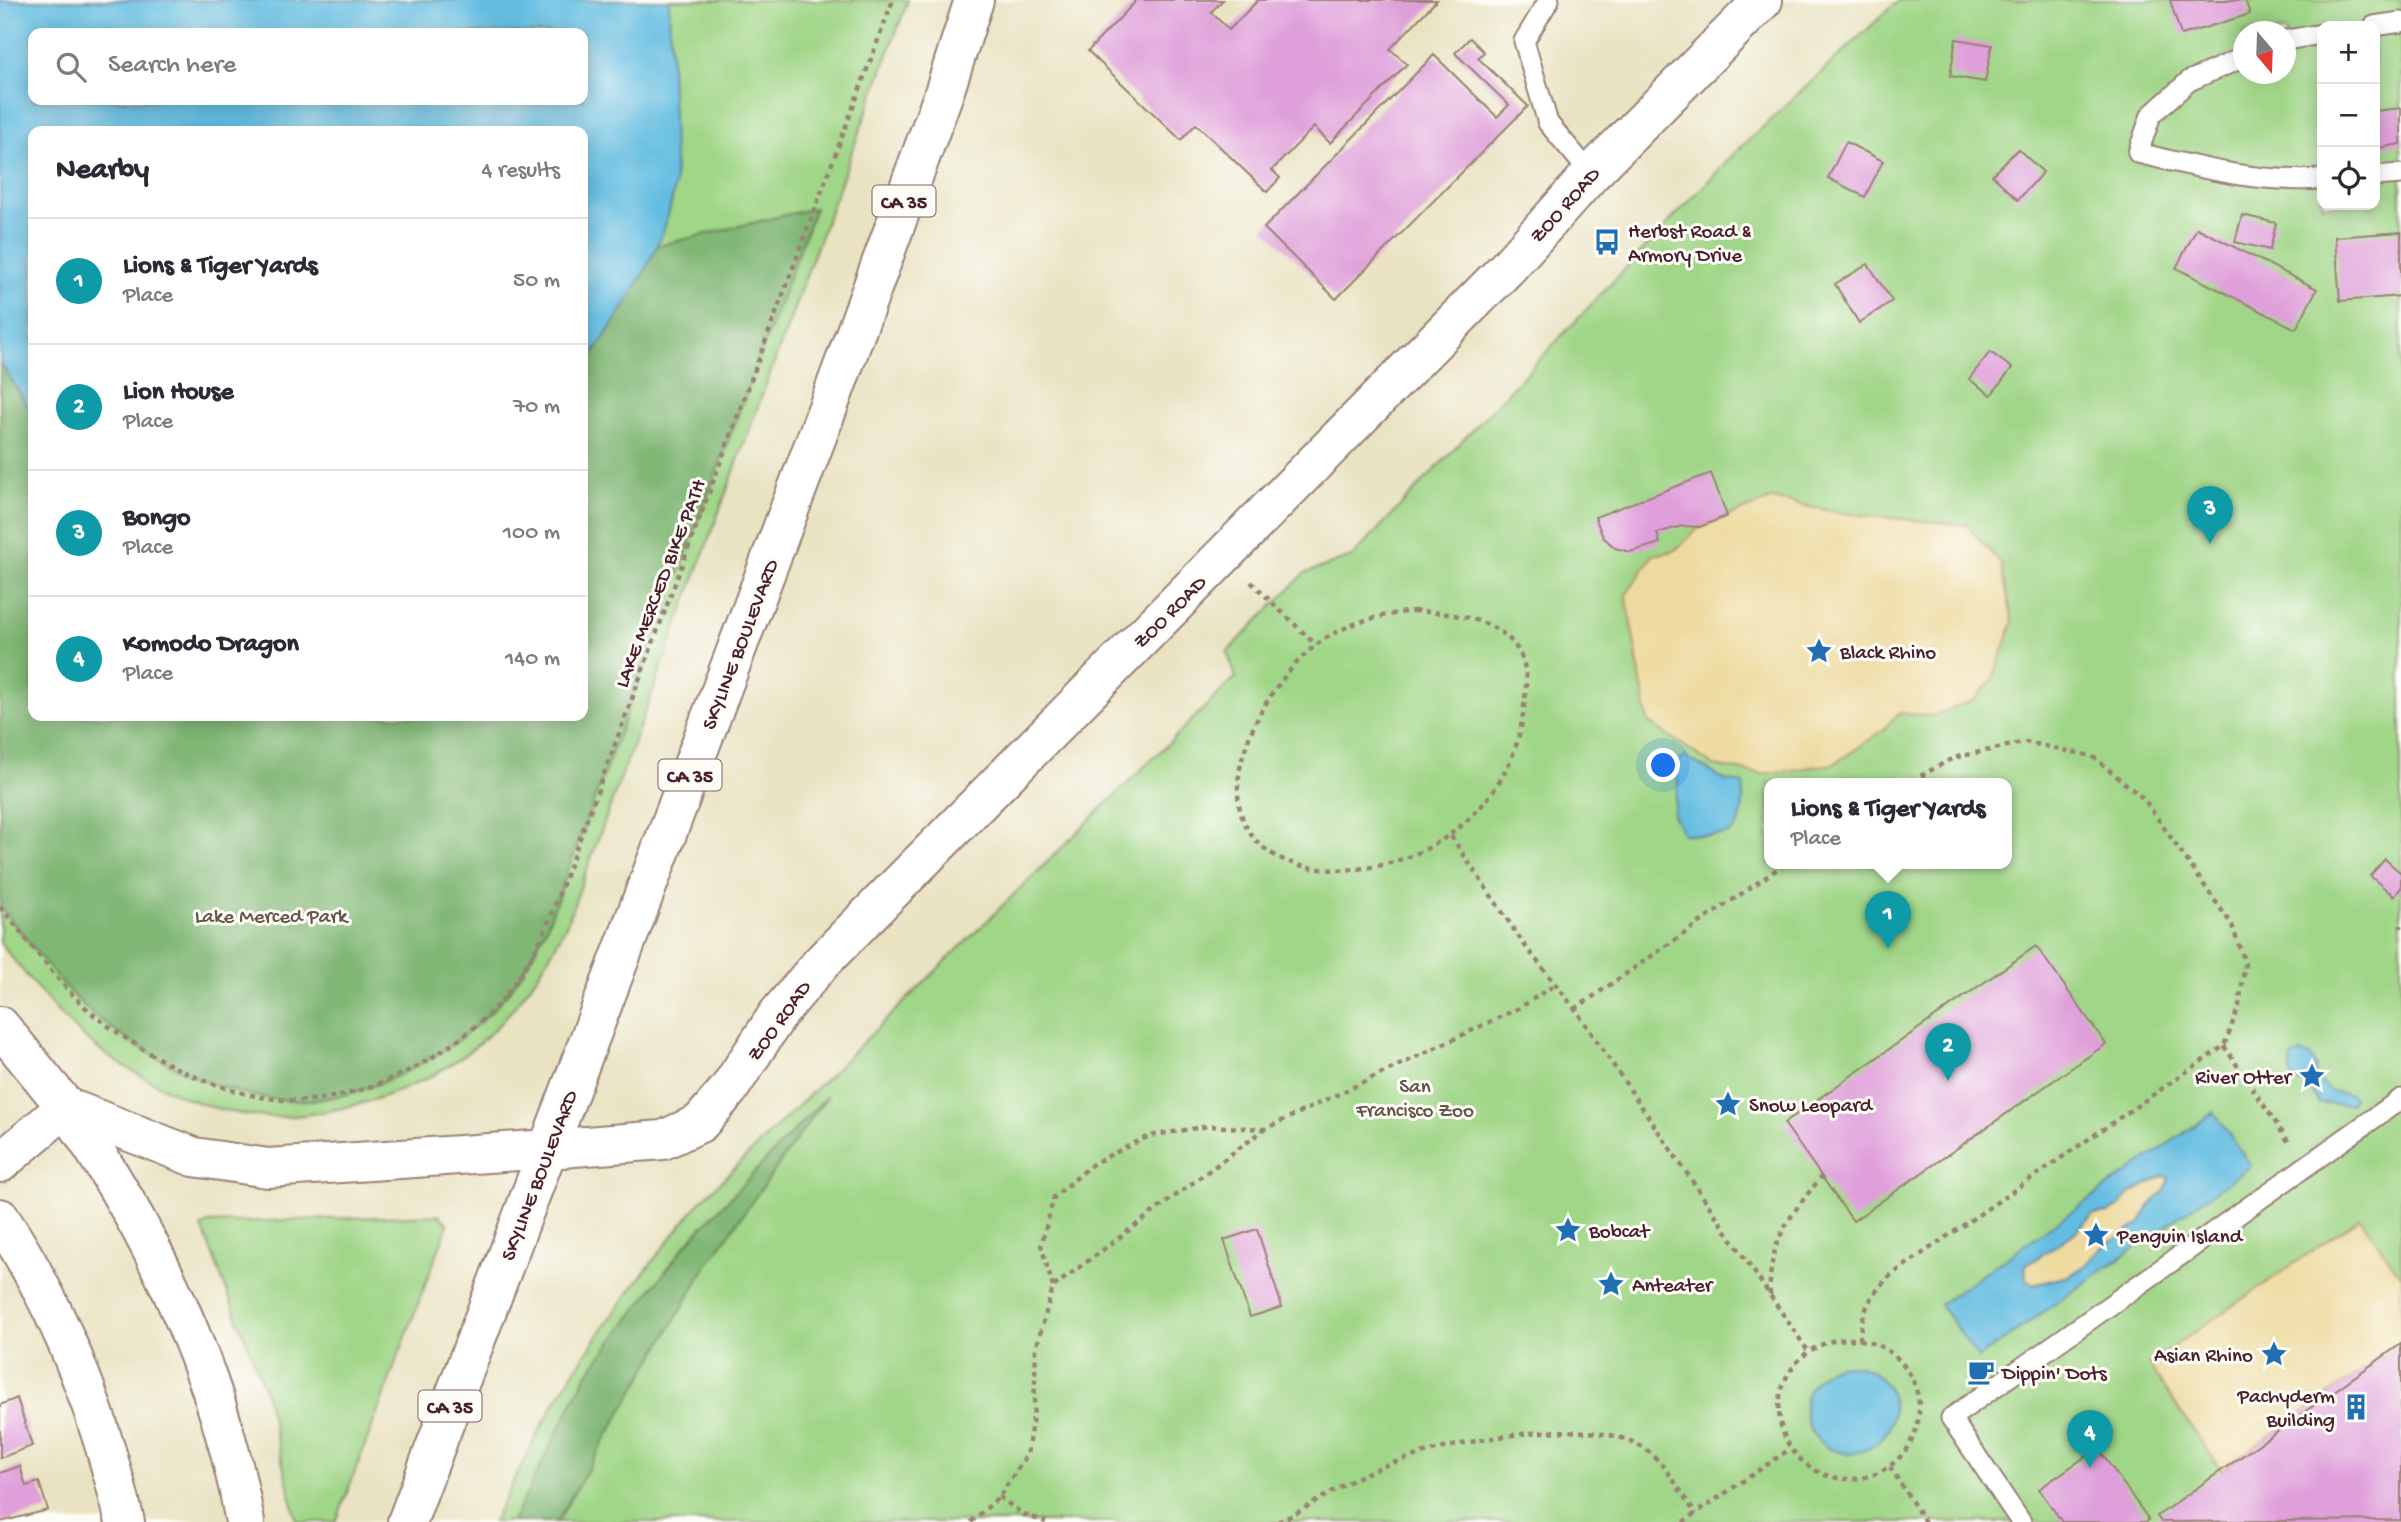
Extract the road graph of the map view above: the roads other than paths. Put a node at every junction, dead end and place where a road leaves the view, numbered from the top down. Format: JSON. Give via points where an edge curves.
{"nodes":[{"id":1,"x":974,"y":0,"type":"edge"},
{"id":2,"x":1549,"y":0,"type":"edge"},
{"id":3,"x":1763,"y":0,"type":"edge"},
{"id":4,"x":2401,"y":22,"type":"edge"},
{"id":5,"x":2380,"y":25,"type":"edge"},
{"id":6,"x":2317,"y":35,"type":"edge"},
{"id":7,"x":2296,"y":38,"type":"edge"},
{"id":8,"x":2233,"y":62,"type":"edge"},
{"id":9,"x":1591,"y":174,"type":"junction"},
{"id":10,"x":2401,"y":174,"type":"edge"},
{"id":11,"x":2380,"y":176,"type":"edge"},
{"id":12,"x":2317,"y":179,"type":"edge"},
{"id":13,"x":0,"y":1026,"type":"edge"},
{"id":14,"x":2401,"y":1099,"type":"edge"},
{"id":15,"x":66,"y":1107,"type":"junction"},
{"id":16,"x":548,"y":1149,"type":"junction"},
{"id":17,"x":0,"y":1163,"type":"edge"},
{"id":18,"x":0,"y":1218,"type":"edge"},
{"id":19,"x":125,"y":1522,"type":"edge"},
{"id":20,"x":245,"y":1522,"type":"edge"},
{"id":21,"x":407,"y":1522,"type":"edge"},
{"id":22,"x":2021,"y":1522,"type":"edge"}],
"edges":[{"from":1,"to":16,"type":"main road","name":"SKYLINE BOULEVARD","number":"CA 35","via":[[844,363]]},
{"from":2,"to":9,"type":"lane","via":[[1524,41],[1548,123]]},
{"from":3,"to":9,"type":"main road","name":"ZOO ROAD"},
{"from":4,"to":5,"type":"lane"},
{"from":6,"to":7,"type":"lane"},
{"from":8,"to":12,"type":"lane","via":[[2189,81],[2151,116],[2138,153],[2226,175]]},
{"from":9,"to":16,"type":"main road","name":"ZOO ROAD","via":[[1507,268],[807,979],[700,1123],[663,1140]]},
{"from":10,"to":11,"type":"lane"},
{"from":13,"to":15,"type":"main road"},
{"from":14,"to":22,"type":"lane","via":[[1951,1418]]},
{"from":15,"to":16,"type":"main road","name":"ZOO ROAD","via":[[194,1157],[256,1167]]},
{"from":15,"to":17,"type":"main road"},
{"from":15,"to":20,"type":"main road","via":[[129,1203],[178,1304],[215,1402]]},
{"from":16,"to":21,"type":"main road","name":"SKYLINE BOULEVARD","number":"CA 35"},
{"from":18,"to":19,"type":"main road","via":[[41,1289],[85,1385]]}]}
